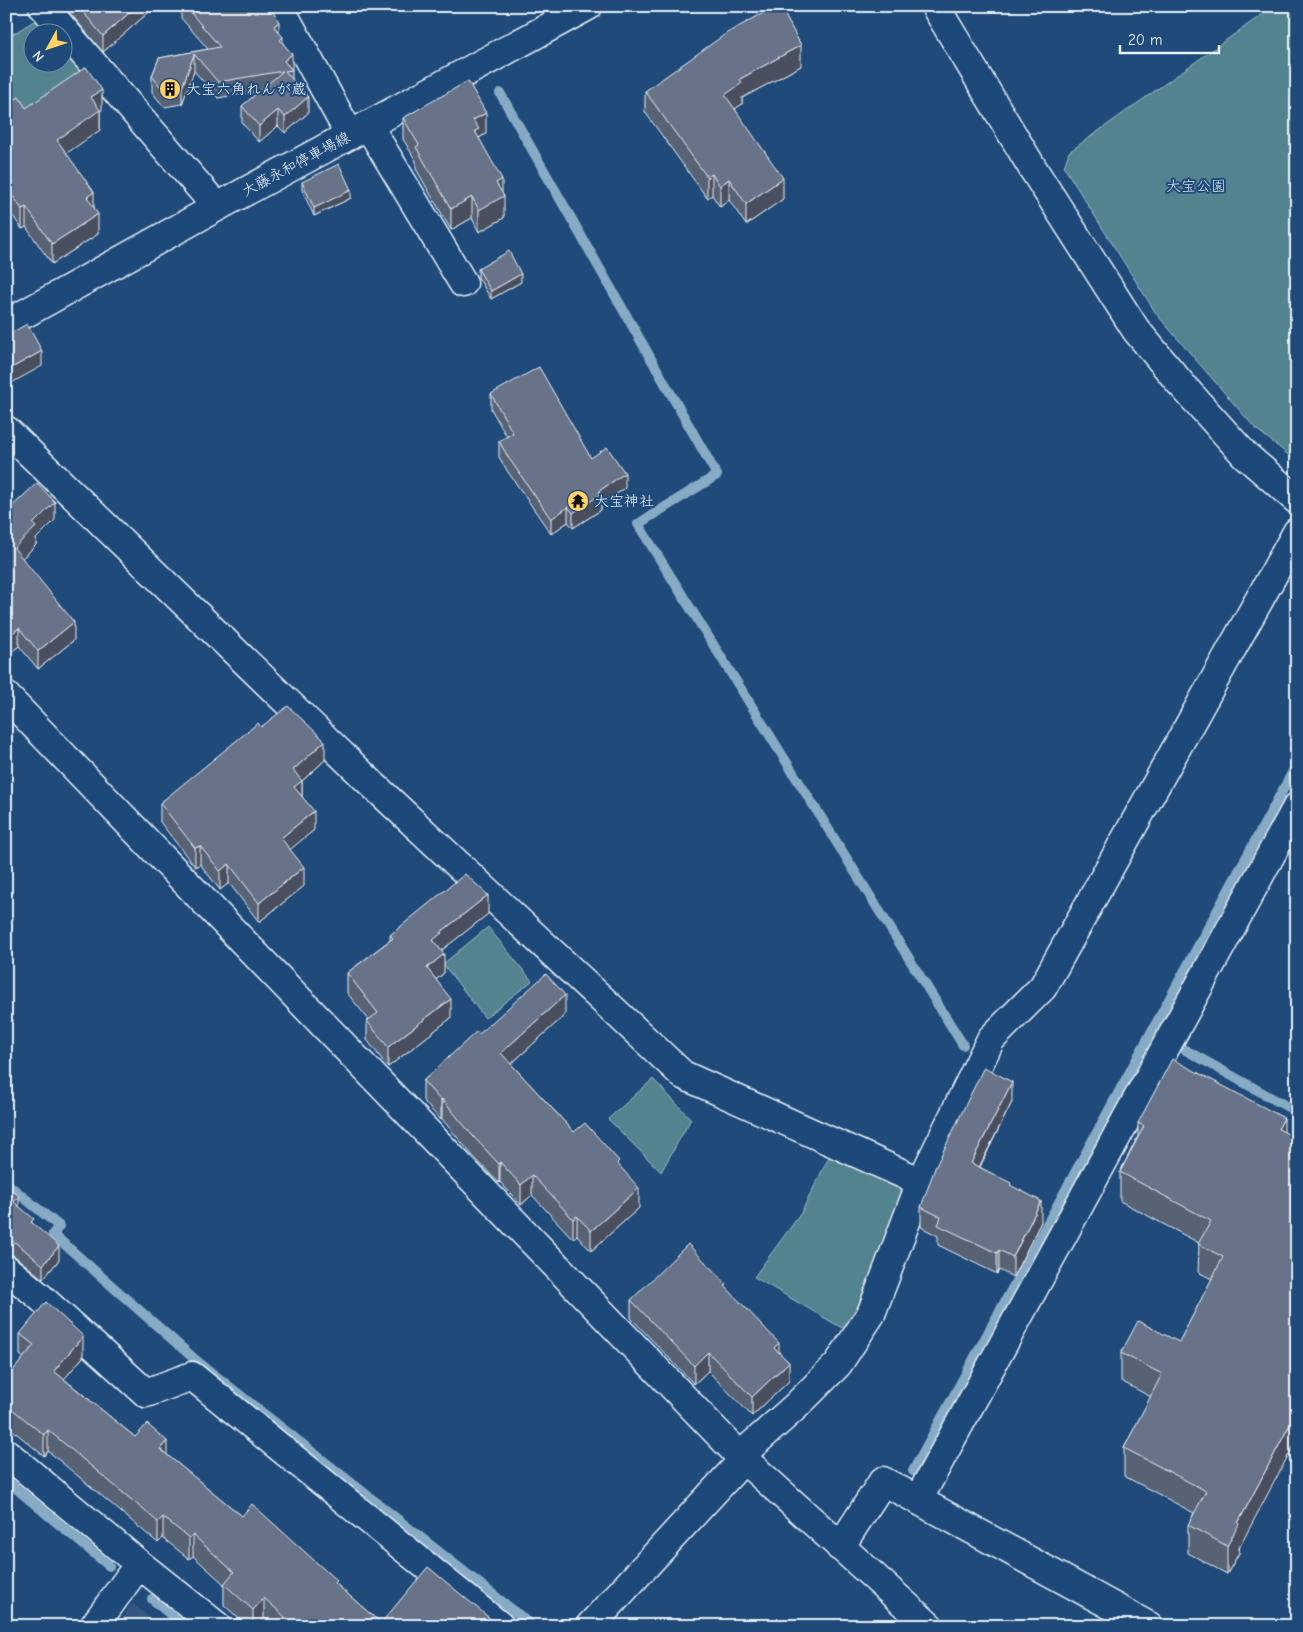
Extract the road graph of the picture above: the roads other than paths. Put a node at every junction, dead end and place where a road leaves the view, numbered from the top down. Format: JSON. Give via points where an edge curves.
{"nodes":[{"id":1,"x":43,"y":6,"type":"edge"},
{"id":2,"x":279,"y":6,"type":"edge"},
{"id":3,"x":588,"y":6,"type":"edge"},
{"id":4,"x":934,"y":6,"type":"edge"},
{"id":5,"x":359,"y":130,"type":"junction"},
{"id":6,"x":217,"y":206,"type":"junction"},
{"id":7,"x":463,"y":283,"type":"dead end"},
{"id":8,"x":6,"y":324,"type":"edge"},
{"id":9,"x":6,"y":430,"type":"edge"},
{"id":10,"x":1297,"y":500,"type":"edge"},
{"id":11,"x":1297,"y":532,"type":"edge"},
{"id":12,"x":6,"y":696,"type":"edge"},
{"id":13,"x":1297,"y":806,"type":"edge"},
{"id":14,"x":920,"y":1182,"type":"junction"},
{"id":15,"x":6,"y":1269,"type":"edge"},
{"id":16,"x":6,"y":1453,"type":"edge"},
{"id":17,"x":742,"y":1457,"type":"junction"},
{"id":18,"x":918,"y":1500,"type":"junction"},
{"id":19,"x":840,"y":1547,"type":"junction"},
{"id":20,"x":139,"y":1564,"type":"junction"},
{"id":21,"x":94,"y":1626,"type":"edge"},
{"id":22,"x":217,"y":1626,"type":"edge"},
{"id":23,"x":500,"y":1626,"type":"edge"},
{"id":24,"x":590,"y":1626,"type":"edge"},
{"id":25,"x":929,"y":1626,"type":"edge"},
{"id":26,"x":1149,"y":1626,"type":"edge"}],
"edges":[{"from":1,"to":6,"type":"street"},
{"from":2,"to":5,"type":"street"},
{"from":3,"to":5,"type":"street","name":"大藤永和停車場線"},
{"from":4,"to":10,"type":"street","via":[[1136,330],[1244,454]]},
{"from":5,"to":6,"type":"street","name":"大藤永和停車場線"},
{"from":5,"to":7,"type":"street"},
{"from":6,"to":8,"type":"street","name":"大藤永和停車場線"},
{"from":9,"to":14,"type":"street","via":[[373,785],[683,1075]]},
{"from":11,"to":14,"type":"street","via":[[1043,987],[991,1040]]},
{"from":12,"to":17,"type":"street"},
{"from":13,"to":18,"type":"street"},
{"from":14,"to":17,"type":"street","via":[[871,1314],[838,1364]]},
{"from":15,"to":23,"type":"street","via":[[146,1393],[192,1376]]},
{"from":16,"to":20,"type":"street"},
{"from":17,"to":19,"type":"street"},
{"from":17,"to":24,"type":"street"},
{"from":18,"to":19,"type":"street","via":[[883,1481]]},
{"from":18,"to":26,"type":"street"},
{"from":19,"to":25,"type":"street"},
{"from":20,"to":21,"type":"street"},
{"from":20,"to":22,"type":"street"}]}
